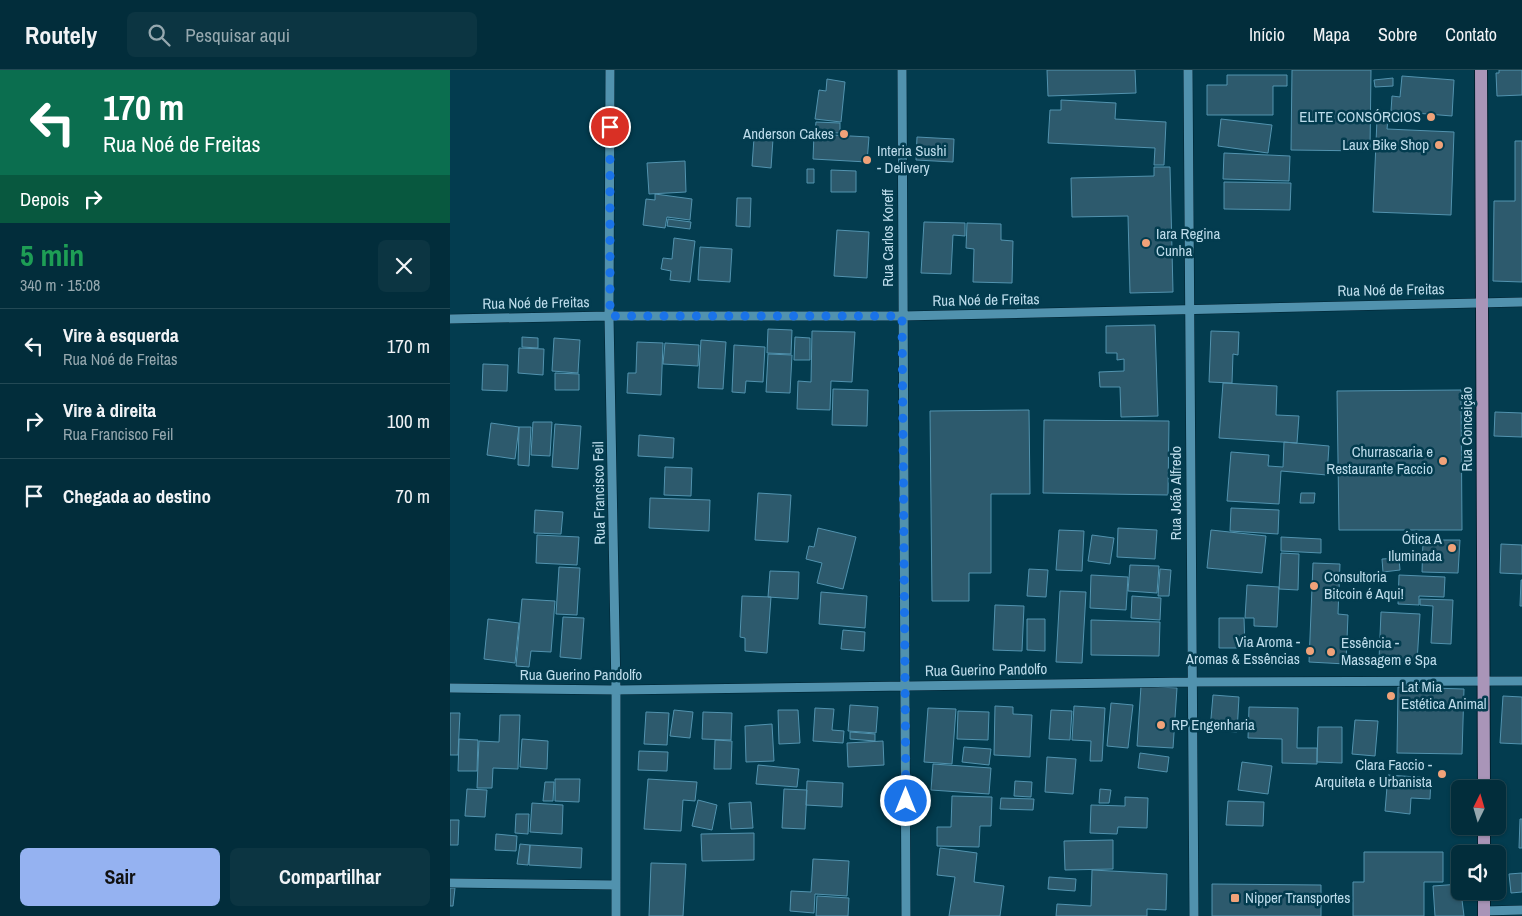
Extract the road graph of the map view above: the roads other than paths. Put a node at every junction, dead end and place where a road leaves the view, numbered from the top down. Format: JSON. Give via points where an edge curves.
{"nodes":[{"id":1,"x":610,"y":70,"type":"edge"},
{"id":2,"x":902,"y":70,"type":"edge"},
{"id":3,"x":1188,"y":70,"type":"edge"},
{"id":4,"x":1481,"y":70,"type":"edge"},
{"id":5,"x":1483,"y":302,"type":"junction"},
{"id":6,"x":1522,"y":302,"type":"edge"},
{"id":7,"x":1189,"y":308,"type":"junction"},
{"id":8,"x":610,"y":316,"type":"junction"},
{"id":9,"x":902,"y":316,"type":"junction"},
{"id":10,"x":450,"y":319,"type":"edge"},
{"id":11,"x":1484,"y":681,"type":"junction"},
{"id":12,"x":1522,"y":681,"type":"edge"},
{"id":13,"x":1192,"y":682,"type":"junction"},
{"id":14,"x":906,"y":685,"type":"junction"},
{"id":15,"x":450,"y":688,"type":"edge"},
{"id":16,"x":616,"y":690,"type":"junction"},
{"id":17,"x":1484,"y":780,"type":"edge"},
{"id":18,"x":450,"y":883,"type":"edge"},
{"id":19,"x":616,"y":885,"type":"junction"},
{"id":20,"x":1484,"y":900,"type":"edge"},
{"id":21,"x":1522,"y":910,"type":"edge"},
{"id":22,"x":1484,"y":913,"type":"edge"},
{"id":23,"x":616,"y":916,"type":"edge"},
{"id":24,"x":906,"y":916,"type":"edge"},
{"id":25,"x":1194,"y":916,"type":"edge"}],
"edges":[{"from":1,"to":8,"type":"street","name":"Rua Francisco Feil"},
{"from":2,"to":9,"type":"street","name":"Rua Carlos Koreff"},
{"from":3,"to":7,"type":"street","name":"Rua João Alfredo"},
{"from":4,"to":5,"type":"main road","name":"Rua Conceição"},
{"from":5,"to":6,"type":"street","name":"Rua Noé de Freitas"},
{"from":5,"to":7,"type":"street","name":"Rua Noé de Freitas"},
{"from":5,"to":11,"type":"main road","name":"Rua Conceição"},
{"from":7,"to":9,"type":"street","name":"Rua Noé de Freitas"},
{"from":7,"to":13,"type":"street","name":"Rua João Alfredo"},
{"from":8,"to":9,"type":"street","name":"Rua Noé de Freitas"},
{"from":8,"to":10,"type":"street","name":"Rua Noé de Freitas"},
{"from":8,"to":16,"type":"street","name":"Rua Francisco Feil"},
{"from":9,"to":14,"type":"street","name":"Rua Carlos Koreff"},
{"from":11,"to":12,"type":"street","name":"Rua Guerino Pandolfo"},
{"from":11,"to":13,"type":"street","name":"Rua Guerino Pandolfo"},
{"from":11,"to":17,"type":"main road","name":"Rua Conceição"},
{"from":13,"to":14,"type":"street","name":"Rua Guerino Pandolfo"},
{"from":13,"to":25,"type":"street","name":"Rua João Alfredo"},
{"from":14,"to":16,"type":"street","name":"Rua Guerino Pandolfo"},
{"from":14,"to":24,"type":"street","name":"Rua Carlos Koreff"},
{"from":15,"to":16,"type":"street","name":"Rua Guerino Pandolfo"},
{"from":16,"to":19,"type":"street","name":"Rua Francisco Feil"},
{"from":18,"to":19,"type":"street"},
{"from":19,"to":23,"type":"street","name":"Rua Francisco Feil"},
{"from":20,"to":22,"type":"main road"},
{"from":21,"to":22,"type":"street"}]}
